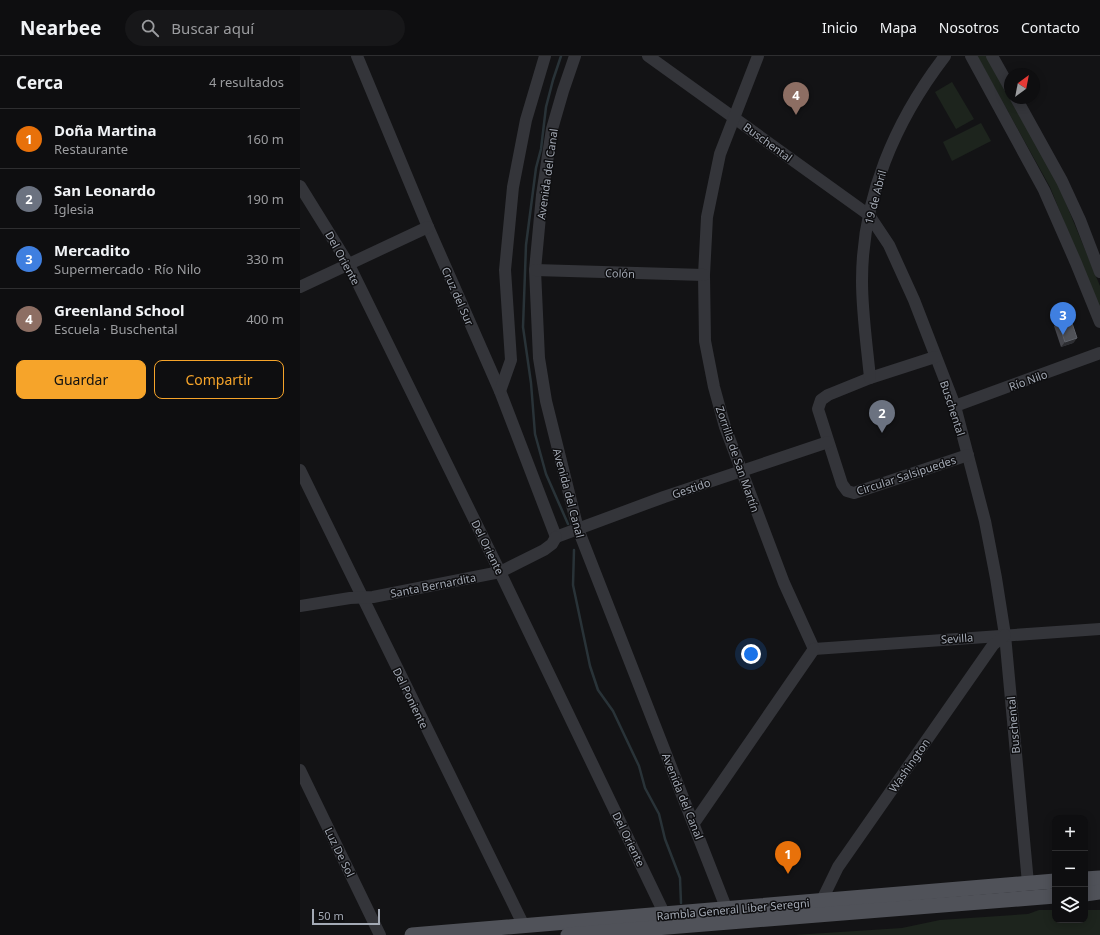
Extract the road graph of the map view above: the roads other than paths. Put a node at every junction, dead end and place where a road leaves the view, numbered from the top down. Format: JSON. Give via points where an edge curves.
{"nodes":[{"id":1,"x":545,"y":56,"type":"edge"},
{"id":2,"x":576,"y":56,"type":"edge"},
{"id":3,"x":648,"y":56,"type":"edge"},
{"id":4,"x":758,"y":56,"type":"edge"},
{"id":5,"x":945,"y":56,"type":"edge"},
{"id":6,"x":971,"y":56,"type":"edge"},
{"id":7,"x":992,"y":56,"type":"edge"},
{"id":8,"x":362,"y":59,"type":"edge"},
{"id":9,"x":1004,"y":77,"type":"edge"},
{"id":10,"x":1019,"y":104,"type":"edge"},
{"id":11,"x":733,"y":117,"type":"junction"},
{"id":12,"x":300,"y":186,"type":"edge"},
{"id":13,"x":868,"y":215,"type":"junction"},
{"id":14,"x":428,"y":227,"type":"junction"},
{"id":15,"x":349,"y":265,"type":"junction"},
{"id":16,"x":535,"y":270,"type":"junction"},
{"id":17,"x":1100,"y":272,"type":"edge"},
{"id":18,"x":704,"y":275,"type":"junction"},
{"id":19,"x":300,"y":287,"type":"edge"},
{"id":20,"x":1100,"y":322,"type":"edge"},
{"id":21,"x":1100,"y":353,"type":"edge"},
{"id":22,"x":935,"y":357,"type":"junction"},
{"id":23,"x":870,"y":378,"type":"junction"},
{"id":24,"x":500,"y":391,"type":"junction"},
{"id":25,"x":956,"y":406,"type":"junction"},
{"id":26,"x":828,"y":442,"type":"junction"},
{"id":27,"x":968,"y":455,"type":"junction"},
{"id":28,"x":300,"y":470,"type":"edge"},
{"id":29,"x":741,"y":471,"type":"junction"},
{"id":30,"x":578,"y":530,"type":"junction"},
{"id":31,"x":556,"y":537,"type":"junction"},
{"id":32,"x":500,"y":572,"type":"junction"},
{"id":33,"x":362,"y":598,"type":"junction"},
{"id":34,"x":300,"y":606,"type":"edge"},
{"id":35,"x":1100,"y":629,"type":"edge"},
{"id":36,"x":1005,"y":635,"type":"junction"},
{"id":37,"x":814,"y":649,"type":"junction"},
{"id":38,"x":300,"y":770,"type":"edge"},
{"id":39,"x":694,"y":823,"type":"junction"},
{"id":40,"x":1100,"y":878,"type":"edge"},
{"id":41,"x":1088,"y":879,"type":"edge"},
{"id":42,"x":1052,"y":881,"type":"edge"},
{"id":43,"x":1028,"y":884,"type":"junction"},
{"id":44,"x":1100,"y":892,"type":"edge"},
{"id":45,"x":1088,"y":894,"type":"edge"},
{"id":46,"x":1052,"y":896,"type":"edge"},
{"id":47,"x":821,"y":902,"type":"junction"},
{"id":48,"x":727,"y":910,"type":"junction"},
{"id":49,"x":665,"y":915,"type":"junction"},
{"id":50,"x":524,"y":926,"type":"junction"},
{"id":51,"x":380,"y":935,"type":"edge"},
{"id":52,"x":412,"y":935,"type":"edge"},
{"id":53,"x":568,"y":935,"type":"edge"}],
"edges":[{"from":1,"to":24,"type":"street","via":[[526,120],[507,228],[505,270],[511,360]]},
{"from":2,"to":16,"type":"street","name":"Avenida del Canal","via":[[552,129],[542,195]]},
{"from":3,"to":11,"type":"street","name":"Buschental"},
{"from":4,"to":11,"type":"street","name":"Zorrilla de San Martín"},
{"from":5,"to":13,"type":"street","name":"19 de Abril","via":[[927,79],[895,137],[880,174]]},
{"from":6,"to":20,"type":"street","via":[[1044,190]]},
{"from":7,"to":9,"type":"street"},
{"from":8,"to":14,"type":"street","name":"Cruz del Sur"},
{"from":10,"to":17,"type":"street","via":[[1062,181]]},
{"from":11,"to":13,"type":"street","name":"Buschental"},
{"from":11,"to":18,"type":"street","name":"Zorrilla de San Martín","via":[[720,154],[707,217]]},
{"from":12,"to":15,"type":"street","name":"Del Oriente"},
{"from":13,"to":22,"type":"street","name":"Buschental","via":[[889,245],[914,300]]},
{"from":13,"to":23,"type":"street","name":"19 de Abril","via":[[862,279]]},
{"from":14,"to":15,"type":"street"},
{"from":14,"to":24,"type":"street","name":"Cruz del Sur"},
{"from":15,"to":19,"type":"street"},
{"from":15,"to":32,"type":"street","name":"Del Oriente"},
{"from":16,"to":18,"type":"street","name":"Colón"},
{"from":16,"to":30,"type":"street","name":"Avenida del Canal","via":[[540,365]]},
{"from":18,"to":29,"type":"street","name":"Zorrilla de San Martín","via":[[705,341],[725,427]]},
{"from":21,"to":25,"type":"street","name":"Río Nilo"},
{"from":22,"to":23,"type":"street","name":"Circular Salsipuedes"},
{"from":22,"to":25,"type":"street","name":"Buschental"},
{"from":23,"to":26,"type":"street","name":"Circular Salsipuedes","via":[[828,394],[821,400],[818,409]]},
{"from":24,"to":31,"type":"street","name":"Cruz del Sur"},
{"from":25,"to":27,"type":"street","name":"Buschental"},
{"from":26,"to":27,"type":"street","name":"Circular Salsipuedes","via":[[842,484],[847,491],[854,493]]},
{"from":26,"to":29,"type":"street","name":"Gestido"},
{"from":27,"to":36,"type":"street","name":"Buschental","via":[[985,521]]},
{"from":28,"to":33,"type":"street","name":"Del Poniente"},
{"from":29,"to":30,"type":"street","name":"Gestido"},
{"from":29,"to":37,"type":"street","name":"Zorrilla de San Martín","via":[[784,583]]},
{"from":30,"to":31,"type":"street","name":"Gestido"},
{"from":30,"to":39,"type":"street","name":"Avenida del Canal"},
{"from":31,"to":32,"type":"street","name":"Santa Bernardita","via":[[544,550]]},
{"from":32,"to":33,"type":"street","name":"Santa Bernardita"},
{"from":32,"to":49,"type":"street","name":"Del Oriente"},
{"from":33,"to":34,"type":"street","name":"Santa Bernardita"},
{"from":33,"to":50,"type":"street","name":"Del Poniente"},
{"from":35,"to":36,"type":"street","name":"Sevilla"},
{"from":36,"to":37,"type":"street","name":"Sevilla"},
{"from":36,"to":43,"type":"street","name":"Buschental"},
{"from":36,"to":47,"type":"street","name":"Washington","via":[[993,645],[838,867]]},
{"from":37,"to":39,"type":"street"},
{"from":38,"to":51,"type":"street","name":"Luz De Sol"},
{"from":39,"to":48,"type":"street","name":"Avenida del Canal"},
{"from":40,"to":41,"type":"main road"},
{"from":42,"to":43,"type":"main road","name":"Rambla General Liber Seregni"},
{"from":43,"to":47,"type":"main road","name":"Rambla General Liber Seregni"},
{"from":44,"to":45,"type":"main road"},
{"from":46,"to":53,"type":"main road","name":"Rambla General Liber Seregni"},
{"from":47,"to":48,"type":"main road","name":"Rambla General Liber Seregni"},
{"from":48,"to":49,"type":"main road","name":"Rambla General Liber Seregni"},
{"from":49,"to":50,"type":"main road","name":"Rambla General Liber Seregni"},
{"from":50,"to":52,"type":"main road","name":"Rambla General Liber Seregni"}]}
